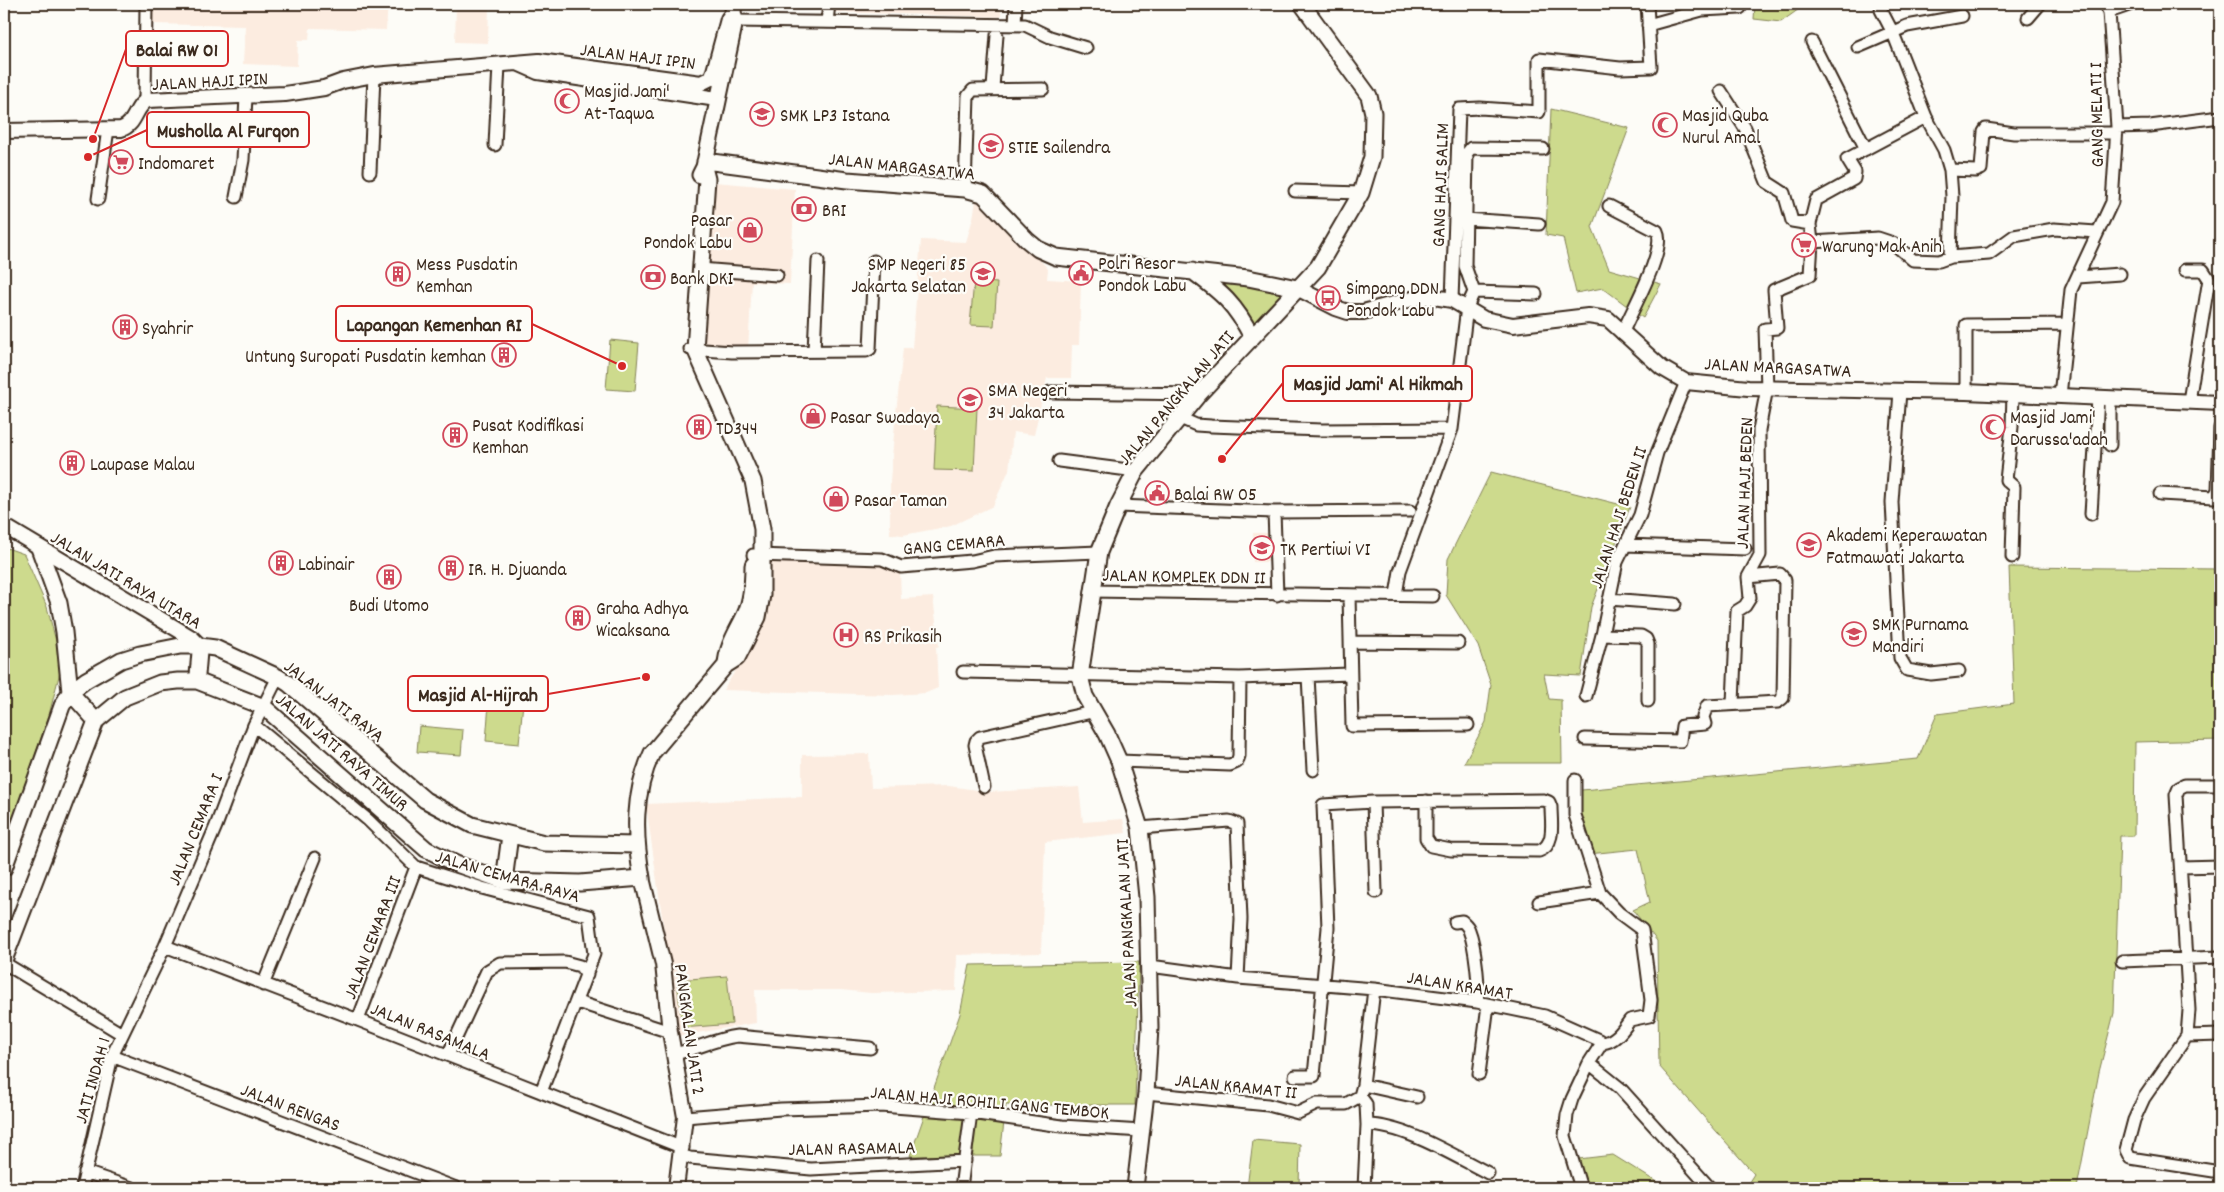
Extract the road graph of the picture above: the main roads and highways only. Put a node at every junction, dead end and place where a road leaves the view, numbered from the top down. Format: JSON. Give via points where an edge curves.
{"nodes":[{"id":1,"x":1302,"y":4,"type":"edge"},
{"id":2,"x":734,"y":12,"type":"edge"},
{"id":3,"x":705,"y":169,"type":"junction"},
{"id":4,"x":1191,"y":270,"type":"junction"},
{"id":5,"x":1297,"y":288,"type":"junction"},
{"id":6,"x":1252,"y":338,"type":"junction"},
{"id":7,"x":39,"y":548,"type":"road end"},
{"id":8,"x":70,"y":692,"type":"junction"},
{"id":9,"x":96,"y":721,"type":"junction"},
{"id":10,"x":510,"y":835,"type":"junction"},
{"id":11,"x":636,"y":845,"type":"junction"},
{"id":12,"x":4,"y":868,"type":"edge"},
{"id":13,"x":504,"y":881,"type":"junction"},
{"id":14,"x":4,"y":961,"type":"edge"},
{"id":15,"x":1135,"y":1188,"type":"edge"}],
"edges":[{"from":1,"to":5,"type":"main road","name":"JALAN PANGKALAN JATI","via":[[1369,96],[1372,157],[1361,193],[1318,267]]},
{"from":2,"to":3,"type":"main road"},
{"from":3,"to":4,"type":"main road","name":"JALAN MARGASATWA","via":[[965,189],[983,194],[1027,240],[1056,257]]},
{"from":3,"to":11,"type":"main road","via":[[699,178],[701,195],[692,349],[744,481],[762,595],[758,617],[737,658],[726,665],[652,753],[638,796]]},
{"from":4,"to":5,"type":"main road","name":"JALAN MARGASATWA"},
{"from":4,"to":6,"type":"main road","via":[[1224,295],[1240,314]]},
{"from":5,"to":6,"type":"main road","name":"JALAN PANGKALAN JATI"},
{"from":6,"to":15,"type":"main road","name":"JALAN PANGKALAN JATI","via":[[1199,394],[1136,471],[1098,552],[1085,696],[1119,761],[1140,828],[1147,897],[1150,1028]]},
{"from":7,"to":8,"type":"main road","via":[[58,603]]},
{"from":8,"to":9,"type":"main road"},
{"from":8,"to":10,"type":"main road","name":"JALAN JATI RAYA","via":[[103,669],[140,654],[167,648],[215,648],[278,677],[425,800],[472,824]]},
{"from":8,"to":12,"type":"main road","name":"JALAN JATI RAYA","via":[[62,706]]},
{"from":9,"to":13,"type":"main road","name":"JALAN JATI RAYA TIMUR","via":[[125,697],[142,689],[178,681],[197,681],[264,707],[426,849]]},
{"from":9,"to":14,"type":"main road","name":"JALAN JATI RAYA TIMUR"},
{"from":10,"to":11,"type":"main road","name":"JALAN JATI RAYA","via":[[544,843]]},
{"from":10,"to":13,"type":"main road"},
{"from":11,"to":13,"type":"main road","name":"JALAN JATI RAYA TIMUR","via":[[642,878],[580,883]]}]}
